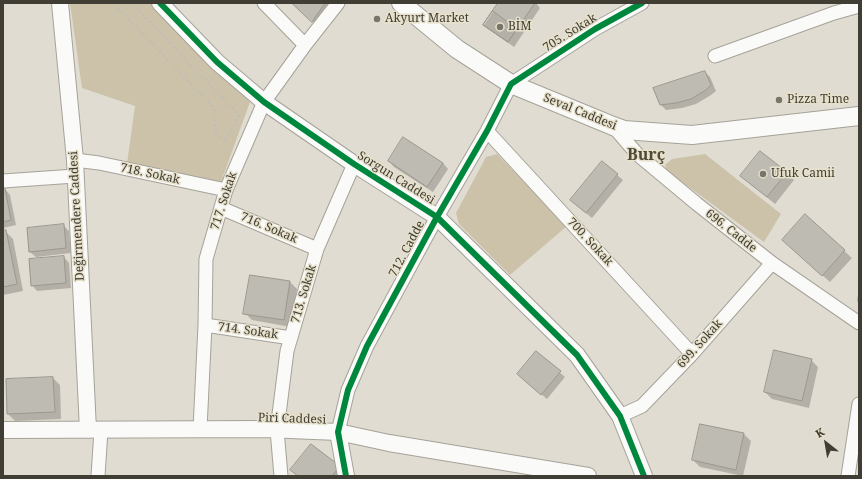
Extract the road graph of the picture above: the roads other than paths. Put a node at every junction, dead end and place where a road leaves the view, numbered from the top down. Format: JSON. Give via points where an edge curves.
{"nodes":[{"id":1,"x":60,"y":3,"type":"edge"},
{"id":2,"x":160,"y":3,"type":"edge"},
{"id":3,"x":264,"y":3,"type":"edge"},
{"id":4,"x":338,"y":3,"type":"edge"},
{"id":5,"x":400,"y":3,"type":"edge"},
{"id":6,"x":642,"y":3,"type":"edge"},
{"id":7,"x":859,"y":6,"type":"edge"},
{"id":8,"x":305,"y":45,"type":"junction"},
{"id":9,"x":715,"y":56,"type":"dead end"},
{"id":10,"x":511,"y":84,"type":"junction"},
{"id":11,"x":264,"y":102,"type":"junction"},
{"id":12,"x":859,"y":116,"type":"edge"},
{"id":13,"x":613,"y":126,"type":"junction"},
{"id":14,"x":487,"y":131,"type":"junction"},
{"id":15,"x":75,"y":160,"type":"junction"},
{"id":16,"x":354,"y":164,"type":"junction"},
{"id":17,"x":75,"y":176,"type":"junction"},
{"id":18,"x":3,"y":181,"type":"edge"},
{"id":19,"x":226,"y":190,"type":"junction"},
{"id":20,"x":221,"y":208,"type":"junction"},
{"id":21,"x":437,"y":217,"type":"junction"},
{"id":22,"x":317,"y":249,"type":"junction"},
{"id":23,"x":772,"y":263,"type":"junction"},
{"id":24,"x":859,"y":324,"type":"edge"},
{"id":25,"x":205,"y":325,"type":"junction"},
{"id":26,"x":290,"y":338,"type":"junction"},
{"id":27,"x":692,"y":354,"type":"junction"},
{"id":28,"x":859,"y":404,"type":"edge"},
{"id":29,"x":620,"y":416,"type":"junction"},
{"id":30,"x":200,"y":429,"type":"junction"},
{"id":31,"x":3,"y":430,"type":"edge"},
{"id":32,"x":95,"y":430,"type":"junction"},
{"id":33,"x":277,"y":430,"type":"junction"},
{"id":34,"x":338,"y":432,"type":"junction"},
{"id":35,"x":856,"y":441,"type":"edge"},
{"id":36,"x":98,"y":476,"type":"edge"},
{"id":37,"x":281,"y":476,"type":"edge"},
{"id":38,"x":346,"y":476,"type":"edge"},
{"id":39,"x":588,"y":476,"type":"edge"},
{"id":40,"x":644,"y":476,"type":"edge"},
{"id":41,"x":848,"y":476,"type":"edge"}],
"edges":[{"from":1,"to":15,"type":"street","name":"Değirmendere Caddesi"},
{"from":2,"to":11,"type":"street","name":"Sorgun Caddesi","via":[[217,62]]},
{"from":3,"to":8,"type":"street"},
{"from":4,"to":8,"type":"street","name":"717. Sokak"},
{"from":5,"to":10,"type":"main road","name":"Seval Caddesi","via":[[456,49]]},
{"from":6,"to":10,"type":"street","name":"705. Sokak"},
{"from":7,"to":9,"type":"street"},
{"from":8,"to":11,"type":"street","name":"717. Sokak"},
{"from":10,"to":13,"type":"main road","name":"Seval Caddesi"},
{"from":10,"to":14,"type":"street","name":"712. Cadde"},
{"from":11,"to":16,"type":"street","name":"Sorgun Caddesi"},
{"from":11,"to":19,"type":"street","name":"717. Sokak"},
{"from":12,"to":13,"type":"main road","name":"Seval Caddesi","via":[[692,135],[624,130]]},
{"from":13,"to":23,"type":"street","name":"696. Cadde","via":[[637,154]]},
{"from":14,"to":21,"type":"street","name":"712. Cadde"},
{"from":14,"to":27,"type":"street","name":"700. Sokak"},
{"from":15,"to":17,"type":"street","name":"Değirmendere Caddesi"},
{"from":15,"to":19,"type":"street","name":"718. Sokak"},
{"from":16,"to":21,"type":"street","name":"Sorgun Caddesi"},
{"from":16,"to":22,"type":"street","name":"713. Sokak"},
{"from":17,"to":18,"type":"street"},
{"from":17,"to":32,"type":"street","name":"Değirmendere Caddesi"},
{"from":19,"to":20,"type":"street","name":"717. Sokak"},
{"from":20,"to":22,"type":"street","name":"716. Sokak"},
{"from":20,"to":25,"type":"street","name":"717. Sokak","via":[[206,259]]},
{"from":21,"to":29,"type":"street","name":"Sorgun Caddesi","via":[[577,355]]},
{"from":21,"to":34,"type":"street","name":"712. Cadde","via":[[367,346],[348,390]]},
{"from":22,"to":26,"type":"street","name":"713. Sokak"},
{"from":23,"to":24,"type":"street","name":"696. Cadde"},
{"from":23,"to":27,"type":"street","name":"699. Sokak"},
{"from":25,"to":26,"type":"street","name":"714. Sokak"},
{"from":25,"to":30,"type":"street","name":"717. Sokak"},
{"from":26,"to":33,"type":"street","name":"713. Sokak","via":[[286,351]]},
{"from":27,"to":29,"type":"street","name":"699. Sokak","via":[[642,406]]},
{"from":28,"to":35,"type":"street"},
{"from":29,"to":40,"type":"street","name":"Sorgun Caddesi"},
{"from":30,"to":32,"type":"street","name":"Piri Caddesi"},
{"from":30,"to":33,"type":"street","name":"Piri Caddesi"},
{"from":31,"to":32,"type":"street","name":"Piri Caddesi"},
{"from":32,"to":36,"type":"street"},
{"from":33,"to":34,"type":"street","name":"Piri Caddesi"},
{"from":33,"to":37,"type":"street","name":"713. Sokak"},
{"from":34,"to":38,"type":"street"},
{"from":34,"to":39,"type":"street","name":"Piri Caddesi"},
{"from":35,"to":41,"type":"street"}]}
